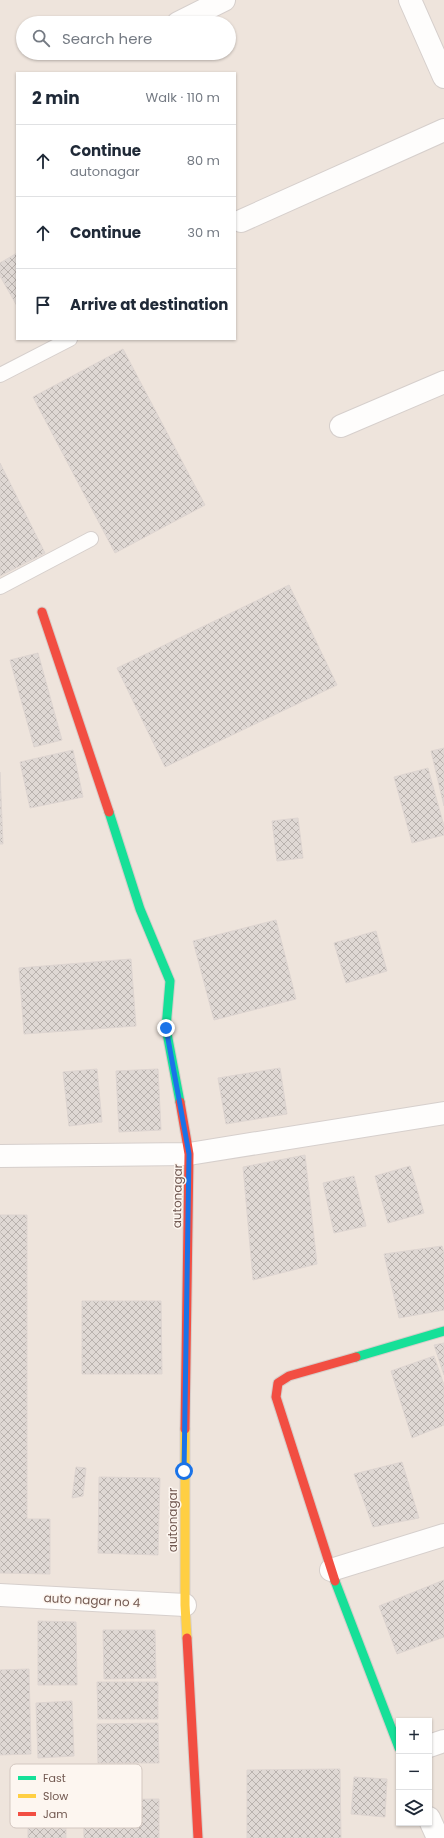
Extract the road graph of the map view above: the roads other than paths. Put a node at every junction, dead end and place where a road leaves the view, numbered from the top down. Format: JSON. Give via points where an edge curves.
{"nodes":[{"id":1,"x":224,"y":0,"type":"edge"},
{"id":2,"x":410,"y":0,"type":"edge"},
{"id":3,"x":192,"y":16,"type":"edge"},
{"id":4,"x":444,"y":77,"type":"edge"},
{"id":5,"x":444,"y":130,"type":"edge"},
{"id":6,"x":241,"y":221,"type":"dead end"},
{"id":7,"x":68,"y":340,"type":"edge"},
{"id":8,"x":0,"y":375,"type":"edge"},
{"id":9,"x":444,"y":382,"type":"edge"},
{"id":10,"x":341,"y":426,"type":"dead end"},
{"id":11,"x":92,"y":538,"type":"dead end"},
{"id":12,"x":0,"y":587,"type":"edge"},
{"id":13,"x":42,"y":612,"type":"dead end"},
{"id":14,"x":444,"y":1113,"type":"edge"},
{"id":15,"x":189,"y":1154,"type":"junction"},
{"id":16,"x":0,"y":1156,"type":"edge"},
{"id":17,"x":444,"y":1331,"type":"edge"},
{"id":18,"x":444,"y":1535,"type":"edge"},
{"id":19,"x":331,"y":1570,"type":"junction"},
{"id":20,"x":0,"y":1595,"type":"edge"},
{"id":21,"x":185,"y":1605,"type":"junction"},
{"id":22,"x":396,"y":1740,"type":"edge"},
{"id":23,"x":444,"y":1741,"type":"edge"},
{"id":24,"x":432,"y":1745,"type":"edge"},
{"id":25,"x":432,"y":1825,"type":"edge"},
{"id":26,"x":198,"y":1838,"type":"edge"},
{"id":27,"x":438,"y":1838,"type":"edge"}],
"edges":[{"from":1,"to":3,"type":"street"},
{"from":2,"to":4,"type":"street"},
{"from":5,"to":6,"type":"street"},
{"from":7,"to":8,"type":"lane"},
{"from":9,"to":10,"type":"street"},
{"from":11,"to":12,"type":"lane"},
{"from":13,"to":15,"type":"street","name":"autonagar","via":[[140,909],[170,982],[166,1028]]},
{"from":14,"to":15,"type":"street"},
{"from":15,"to":16,"type":"street"},
{"from":15,"to":21,"type":"street","name":"autonagar","via":[[184,1471]]},
{"from":17,"to":19,"type":"street","via":[[289,1376],[278,1383],[276,1397]]},
{"from":18,"to":19,"type":"street"},
{"from":19,"to":22,"type":"street"},
{"from":20,"to":21,"type":"street","name":"auto nagar no 4"},
{"from":21,"to":26,"type":"street","name":"autonagar"},
{"from":23,"to":24,"type":"street"},
{"from":25,"to":27,"type":"street"}]}
